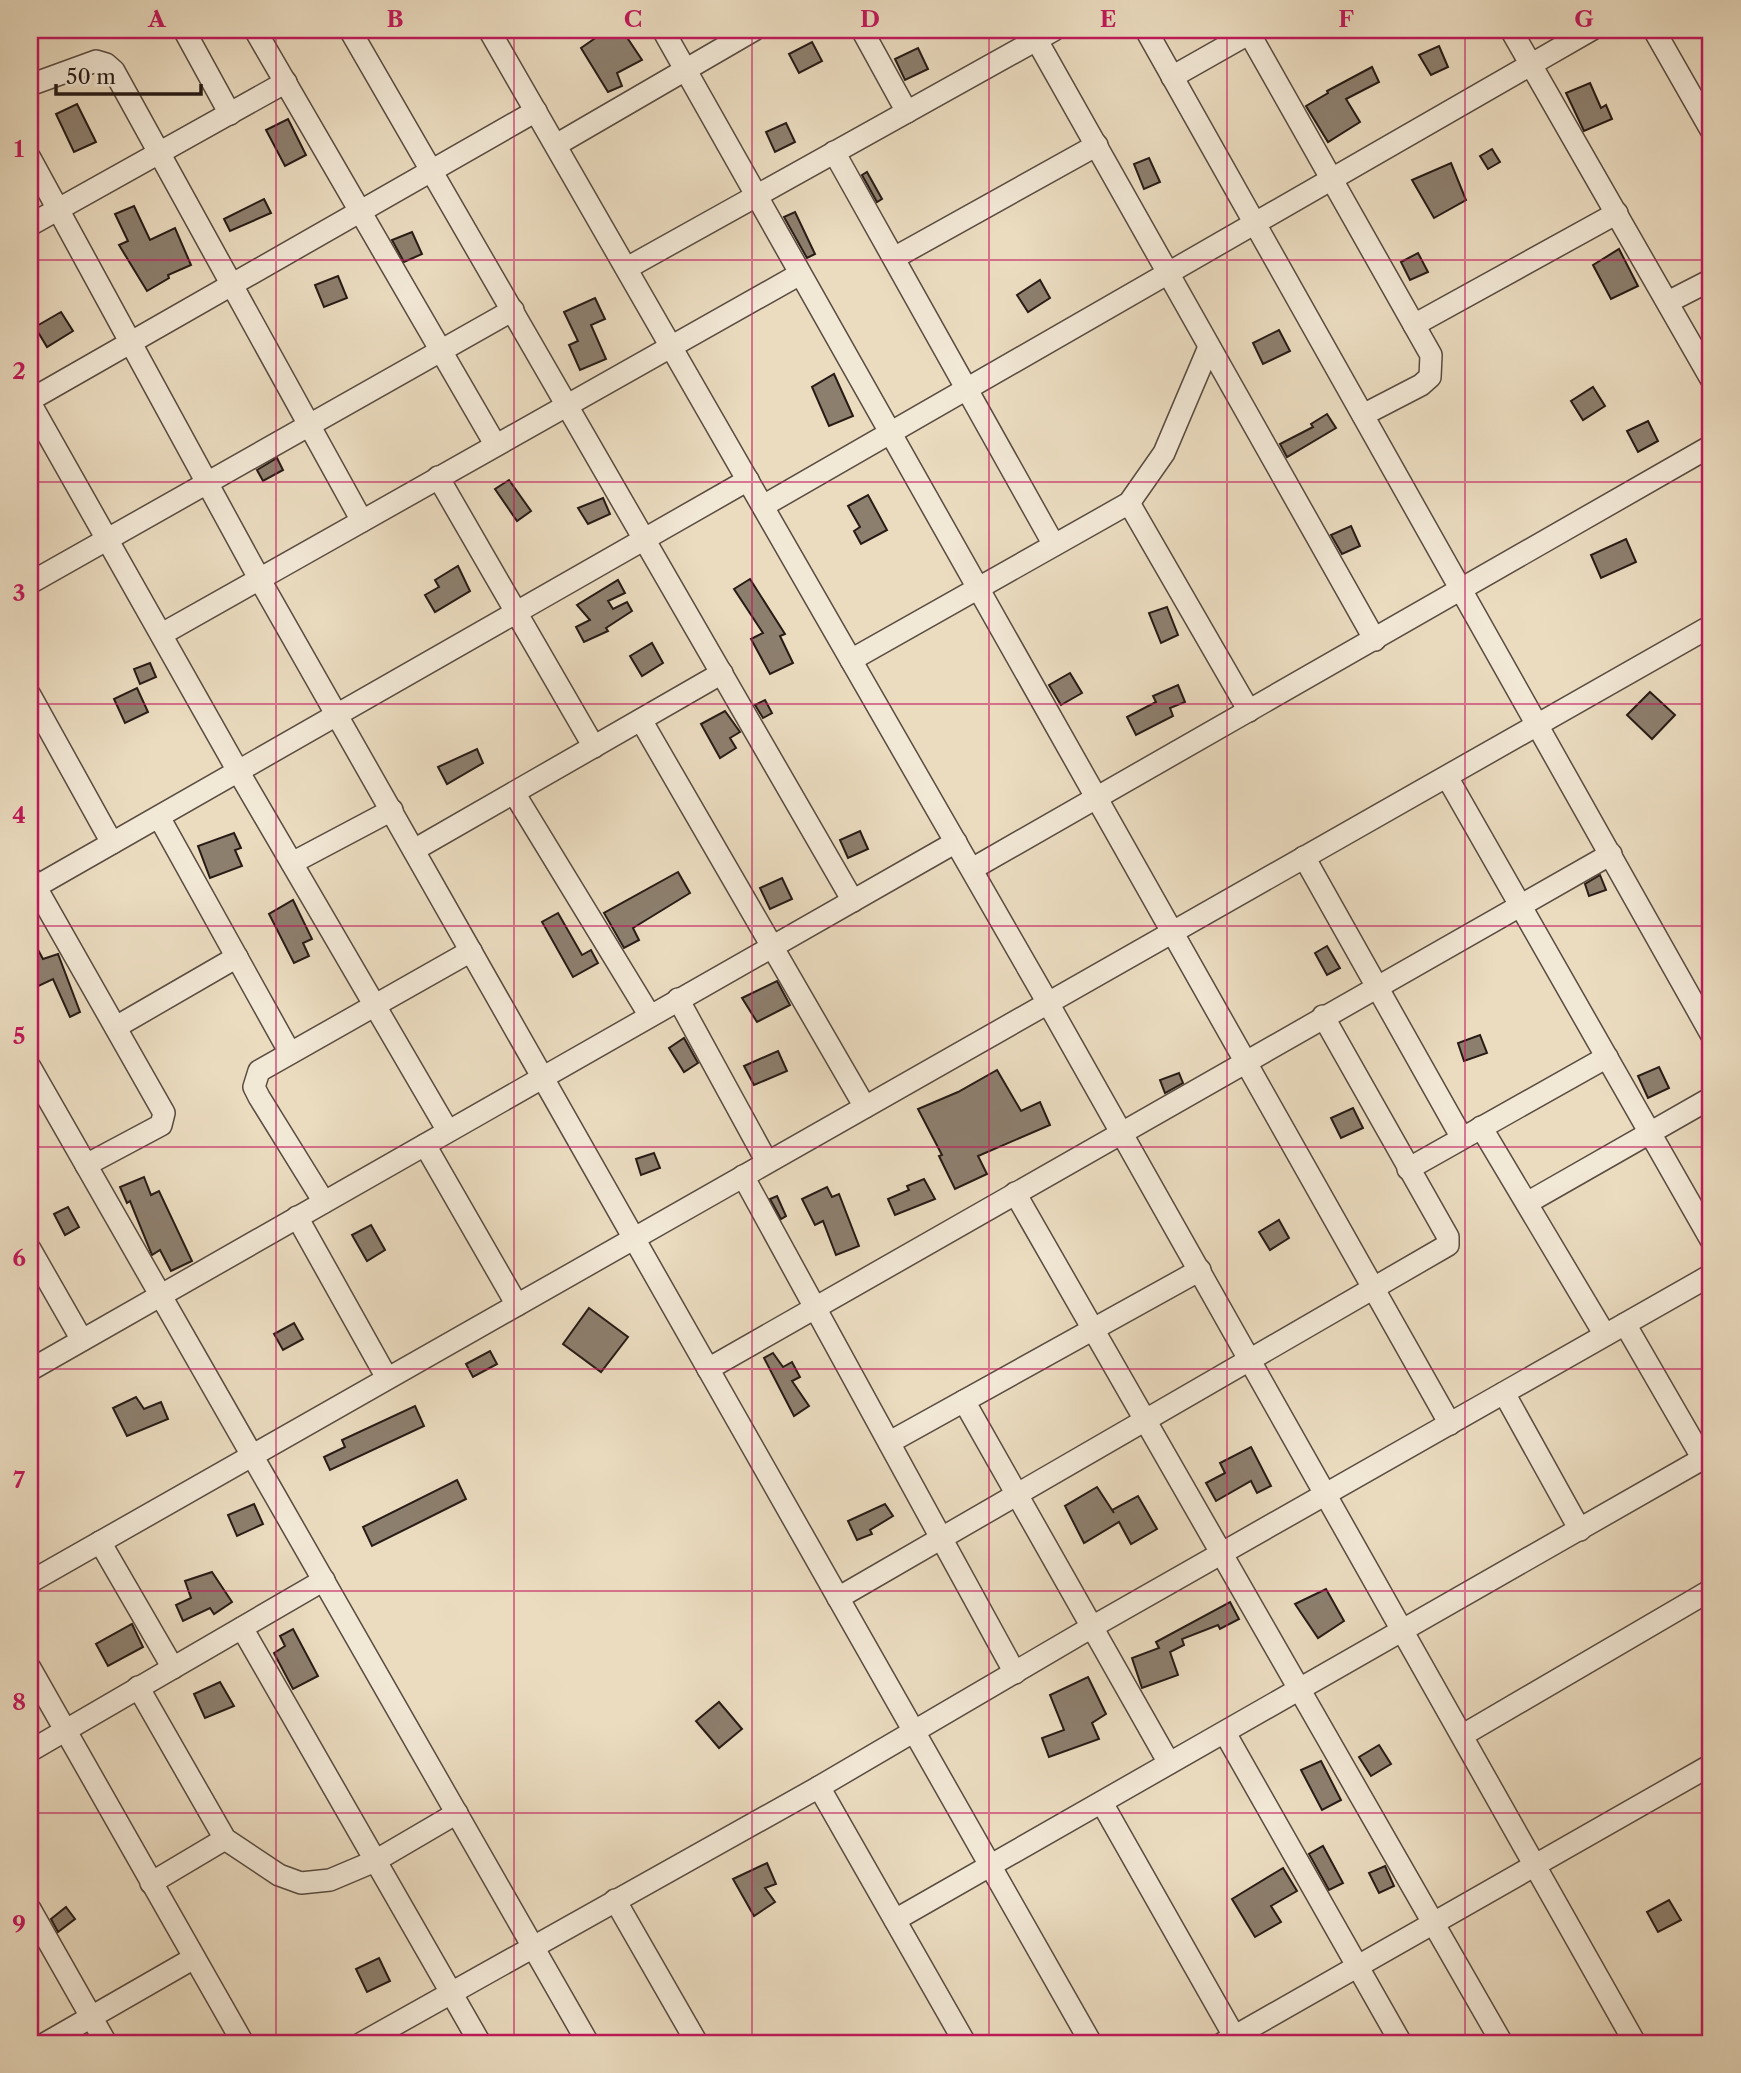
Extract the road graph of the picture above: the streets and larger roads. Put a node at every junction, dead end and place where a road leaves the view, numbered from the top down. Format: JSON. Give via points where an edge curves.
{"nodes":[{"id":1,"x":184,"y":30,"type":"edge"},
{"id":2,"x":255,"y":30,"type":"edge"},
{"id":3,"x":350,"y":30,"type":"edge"},
{"id":4,"x":489,"y":30,"type":"edge"},
{"id":5,"x":663,"y":30,"type":"edge"},
{"id":6,"x":754,"y":30,"type":"edge"},
{"id":7,"x":862,"y":30,"type":"edge"},
{"id":8,"x":1146,"y":30,"type":"edge"},
{"id":9,"x":1511,"y":30,"type":"edge"},
{"id":10,"x":1591,"y":30,"type":"edge"},
{"id":11,"x":1654,"y":30,"type":"edge"},
{"id":12,"x":1252,"y":31,"type":"edge"},
{"id":13,"x":1040,"y":33,"type":"edge"},
{"id":14,"x":1531,"y":64,"type":"junction"},
{"id":15,"x":686,"y":69,"type":"junction"},
{"id":16,"x":1172,"y":77,"type":"junction"},
{"id":17,"x":286,"y":82,"type":"junction"},
{"id":18,"x":30,"y":85,"type":"edge"},
{"id":19,"x":536,"y":111,"type":"junction"},
{"id":20,"x":907,"y":112,"type":"junction"},
{"id":21,"x":230,"y":114,"type":"junction"},
{"id":22,"x":1711,"y":130,"type":"edge"},
{"id":23,"x":556,"y":145,"type":"junction"},
{"id":24,"x":1097,"y":145,"type":"junction"},
{"id":25,"x":834,"y":152,"type":"junction"},
{"id":26,"x":159,"y":153,"type":"junction"},
{"id":27,"x":30,"y":158,"type":"edge"},
{"id":28,"x":432,"y":170,"type":"junction"},
{"id":29,"x":1331,"y":179,"type":"junction"},
{"id":30,"x":757,"y":195,"type":"junction"},
{"id":31,"x":58,"y":209,"type":"junction"},
{"id":32,"x":361,"y":211,"type":"junction"},
{"id":33,"x":1617,"y":213,"type":"junction"},
{"id":34,"x":1254,"y":224,"type":"junction"},
{"id":35,"x":30,"y":225,"type":"edge"},
{"id":36,"x":894,"y":258,"type":"junction"},
{"id":37,"x":627,"y":268,"type":"junction"},
{"id":38,"x":1167,"y":273,"type":"junction"},
{"id":39,"x":800,"y":274,"type":"junction"},
{"id":40,"x":1711,"y":279,"type":"edge"},
{"id":41,"x":231,"y":285,"type":"junction"},
{"id":42,"x":1668,"y":302,"type":"junction"},
{"id":43,"x":513,"y":310,"type":"junction"},
{"id":44,"x":1413,"y":325,"type":"junction"},
{"id":45,"x":129,"y":344,"type":"junction"},
{"id":46,"x":670,"y":346,"type":"junction"},
{"id":47,"x":1209,"y":347,"type":"junction"},
{"id":48,"x":442,"y":350,"type":"junction"},
{"id":49,"x":1711,"y":379,"type":"edge"},
{"id":50,"x":967,"y":388,"type":"junction"},
{"id":51,"x":30,"y":402,"type":"edge"},
{"id":52,"x":565,"y":405,"type":"junction"},
{"id":53,"x":1363,"y":415,"type":"junction"},
{"id":54,"x":310,"y":425,"type":"junction"},
{"id":55,"x":891,"y":432,"type":"junction"},
{"id":56,"x":495,"y":444,"type":"junction"},
{"id":57,"x":1711,"y":446,"type":"edge"},
{"id":58,"x":438,"y":477,"type":"junction"},
{"id":59,"x":748,"y":480,"type":"junction"},
{"id":60,"x":207,"y":483,"type":"junction"},
{"id":61,"x":1129,"y":503,"type":"junction"},
{"id":62,"x":763,"y":506,"type":"junction"},
{"id":63,"x":362,"y":521,"type":"junction"},
{"id":64,"x":108,"y":538,"type":"junction"},
{"id":65,"x":645,"y":539,"type":"junction"},
{"id":66,"x":1054,"y":545,"type":"junction"},
{"id":67,"x":260,"y":580,"type":"junction"},
{"id":68,"x":30,"y":583,"type":"edge"},
{"id":69,"x":979,"y":588,"type":"junction"},
{"id":70,"x":1462,"y":590,"type":"junction"},
{"id":71,"x":517,"y":612,"type":"junction"},
{"id":72,"x":1711,"y":626,"type":"edge"},
{"id":73,"x":162,"y":634,"type":"junction"},
{"id":74,"x":1375,"y":640,"type":"junction"},
{"id":75,"x":851,"y":660,"type":"junction"},
{"id":76,"x":722,"y":673,"type":"junction"},
{"id":77,"x":32,"y":703,"type":"edge"},
{"id":78,"x":1249,"y":711,"type":"junction"},
{"id":79,"x":338,"y":714,"type":"junction"},
{"id":80,"x":642,"y":720,"type":"junction"},
{"id":81,"x":1538,"y":724,"type":"junction"},
{"id":82,"x":594,"y":747,"type":"junction"},
{"id":83,"x":238,"y":771,"type":"junction"},
{"id":84,"x":1447,"y":777,"type":"junction"},
{"id":85,"x":514,"y":793,"type":"junction"},
{"id":86,"x":1097,"y":798,"type":"junction"},
{"id":87,"x":392,"y":810,"type":"junction"},
{"id":88,"x":159,"y":817,"type":"junction"},
{"id":89,"x":956,"y":842,"type":"junction"},
{"id":90,"x":112,"y":843,"type":"junction"},
{"id":91,"x":415,"y":850,"type":"junction"},
{"id":92,"x":1611,"y":854,"type":"junction"},
{"id":93,"x":1304,"y":857,"type":"junction"},
{"id":94,"x":292,"y":863,"type":"junction"},
{"id":95,"x":972,"y":869,"type":"junction"},
{"id":96,"x":32,"y":885,"type":"edge"},
{"id":97,"x":853,"y":901,"type":"junction"},
{"id":98,"x":1520,"y":905,"type":"junction"},
{"id":99,"x":1173,"y":932,"type":"junction"},
{"id":100,"x":773,"y":946,"type":"junction"},
{"id":101,"x":471,"y":951,"type":"junction"},
{"id":102,"x":237,"y":957,"type":"junction"},
{"id":103,"x":1377,"y":986,"type":"junction"},
{"id":104,"x":678,"y":999,"type":"junction"},
{"id":105,"x":1048,"y":1003,"type":"junction"},
{"id":106,"x":375,"y":1004,"type":"junction"},
{"id":107,"x":650,"y":1016,"type":"junction"},
{"id":108,"x":1323,"y":1016,"type":"junction"},
{"id":109,"x":116,"y":1027,"type":"junction"},
{"id":110,"x":1711,"y":1034,"type":"edge"},
{"id":111,"x":290,"y":1053,"type":"junction"},
{"id":112,"x":1607,"y":1057,"type":"junction"},
{"id":113,"x":1245,"y":1061,"type":"junction"},
{"id":114,"x":30,"y":1067,"type":"edge"},
{"id":115,"x":543,"y":1077,"type":"junction"},
{"id":116,"x":1711,"y":1098,"type":"edge"},
{"id":117,"x":865,"y":1107,"type":"junction"},
{"id":118,"x":1481,"y":1127,"type":"junction"},
{"id":119,"x":448,"y":1131,"type":"junction"},
{"id":120,"x":1122,"y":1132,"type":"junction"},
{"id":121,"x":1650,"y":1133,"type":"junction"},
{"id":122,"x":1462,"y":1138,"type":"junction"},
{"id":123,"x":425,"y":1145,"type":"junction"},
{"id":124,"x":767,"y":1161,"type":"junction"},
{"id":125,"x":86,"y":1165,"type":"junction"},
{"id":126,"x":1408,"y":1169,"type":"junction"},
{"id":127,"x":743,"y":1176,"type":"junction"},
{"id":128,"x":1016,"y":1193,"type":"junction"},
{"id":129,"x":324,"y":1202,"type":"junction"},
{"id":130,"x":1527,"y":1203,"type":"junction"},
{"id":131,"x":297,"y":1217,"type":"junction"},
{"id":132,"x":634,"y":1238,"type":"junction"},
{"id":133,"x":1711,"y":1240,"type":"edge"},
{"id":134,"x":32,"y":1257,"type":"edge"},
{"id":135,"x":1200,"y":1270,"type":"junction"},
{"id":136,"x":1711,"y":1275,"type":"edge"},
{"id":137,"x":1374,"y":1289,"type":"junction"},
{"id":138,"x":160,"y":1295,"type":"junction"},
{"id":139,"x":517,"y":1305,"type":"junction"},
{"id":140,"x":816,"y":1307,"type":"junction"},
{"id":141,"x":1625,"y":1324,"type":"junction"},
{"id":142,"x":1094,"y":1330,"type":"junction"},
{"id":143,"x":1605,"y":1335,"type":"junction"},
{"id":144,"x":82,"y":1340,"type":"junction"},
{"id":145,"x":1250,"y":1359,"type":"junction"},
{"id":146,"x":708,"y":1369,"type":"junction"},
{"id":147,"x":30,"y":1370,"type":"edge"},
{"id":148,"x":387,"y":1378,"type":"junction"},
{"id":149,"x":1504,"y":1393,"type":"junction"},
{"id":150,"x":964,"y":1401,"type":"junction"},
{"id":151,"x":1145,"y":1420,"type":"junction"},
{"id":152,"x":1450,"y":1423,"type":"junction"},
{"id":153,"x":890,"y":1442,"type":"junction"},
{"id":154,"x":252,"y":1455,"type":"junction"},
{"id":155,"x":1707,"y":1456,"type":"edge"},
{"id":156,"x":1016,"y":1493,"type":"junction"},
{"id":157,"x":1326,"y":1494,"type":"junction"},
{"id":158,"x":1580,"y":1530,"type":"junction"},
{"id":159,"x":943,"y":1537,"type":"junction"},
{"id":160,"x":100,"y":1542,"type":"junction"},
{"id":161,"x":1222,"y":1554,"type":"junction"},
{"id":162,"x":324,"y":1580,"type":"junction"},
{"id":163,"x":30,"y":1582,"type":"edge"},
{"id":164,"x":1711,"y":1590,"type":"edge"},
{"id":165,"x":838,"y":1598,"type":"junction"},
{"id":166,"x":1092,"y":1627,"type":"junction"},
{"id":167,"x":242,"y":1628,"type":"junction"},
{"id":168,"x":1404,"y":1630,"type":"junction"},
{"id":169,"x":30,"y":1668,"type":"edge"},
{"id":170,"x":173,"y":1668,"type":"junction"},
{"id":171,"x":1016,"y":1673,"type":"junction"},
{"id":172,"x":138,"y":1687,"type":"junction"},
{"id":173,"x":1300,"y":1690,"type":"junction"},
{"id":174,"x":66,"y":1730,"type":"junction"},
{"id":175,"x":913,"y":1731,"type":"junction"},
{"id":176,"x":1224,"y":1733,"type":"junction"},
{"id":177,"x":1462,"y":1735,"type":"junction"},
{"id":178,"x":30,"y":1751,"type":"edge"},
{"id":179,"x":1169,"y":1763,"type":"junction"},
{"id":180,"x":1711,"y":1765,"type":"edge"},
{"id":181,"x":819,"y":1787,"type":"junction"},
{"id":182,"x":1102,"y":1803,"type":"junction"},
{"id":183,"x":457,"y":1813,"type":"junction"},
{"id":184,"x":225,"y":1839,"type":"junction"},
{"id":185,"x":375,"y":1861,"type":"junction"},
{"id":186,"x":1536,"y":1865,"type":"junction"},
{"id":187,"x":991,"y":1866,"type":"junction"},
{"id":188,"x":151,"y":1883,"type":"junction"},
{"id":189,"x":615,"y":1900,"type":"junction"},
{"id":190,"x":30,"y":1909,"type":"edge"},
{"id":191,"x":895,"y":1920,"type":"junction"},
{"id":192,"x":1433,"y":1924,"type":"junction"},
{"id":193,"x":533,"y":1946,"type":"junction"},
{"id":194,"x":194,"y":1958,"type":"junction"},
{"id":195,"x":1357,"y":1967,"type":"junction"},
{"id":196,"x":451,"y":1993,"type":"junction"},
{"id":197,"x":91,"y":2017,"type":"junction"},
{"id":198,"x":689,"y":2040,"type":"edge"},
{"id":199,"x":1232,"y":2041,"type":"edge"},
{"id":200,"x":46,"y":2043,"type":"edge"},
{"id":201,"x":106,"y":2043,"type":"edge"},
{"id":202,"x":243,"y":2043,"type":"edge"},
{"id":203,"x":362,"y":2043,"type":"edge"},
{"id":204,"x":480,"y":2043,"type":"edge"},
{"id":205,"x":589,"y":2043,"type":"edge"},
{"id":206,"x":965,"y":2043,"type":"edge"},
{"id":207,"x":1091,"y":2043,"type":"edge"},
{"id":208,"x":1401,"y":2043,"type":"edge"},
{"id":209,"x":1502,"y":2043,"type":"edge"},
{"id":210,"x":1635,"y":2043,"type":"edge"}],
"edges":[{"from":1,"to":21,"type":"street"},
{"from":2,"to":17,"type":"street"},
{"from":3,"to":28,"type":"street"},
{"from":4,"to":19,"type":"street"},
{"from":5,"to":15,"type":"street"},
{"from":6,"to":15,"type":"street"},
{"from":7,"to":20,"type":"street"},
{"from":8,"to":16,"type":"street"},
{"from":9,"to":14,"type":"street"},
{"from":10,"to":14,"type":"street"},
{"from":11,"to":22,"type":"street"},
{"from":12,"to":16,"type":"street"},
{"from":12,"to":29,"type":"street"},
{"from":13,"to":20,"type":"street"},
{"from":13,"to":24,"type":"street"},
{"from":14,"to":29,"type":"street"},
{"from":14,"to":33,"type":"street"},
{"from":15,"to":23,"type":"street"},
{"from":15,"to":30,"type":"street"},
{"from":16,"to":34,"type":"street"},
{"from":17,"to":21,"type":"street"},
{"from":17,"to":32,"type":"street"},
{"from":18,"to":26,"type":"street","via":[[96,61],[106,64]]},
{"from":19,"to":23,"type":"street"},
{"from":19,"to":28,"type":"street"},
{"from":20,"to":25,"type":"street"},
{"from":21,"to":26,"type":"street"},
{"from":23,"to":37,"type":"street"},
{"from":24,"to":36,"type":"street"},
{"from":24,"to":38,"type":"street"},
{"from":25,"to":30,"type":"street"},
{"from":25,"to":36,"type":"street"},
{"from":26,"to":31,"type":"street"},
{"from":26,"to":41,"type":"street"},
{"from":27,"to":31,"type":"street"},
{"from":28,"to":32,"type":"street"},
{"from":28,"to":43,"type":"street"},
{"from":29,"to":34,"type":"street"},
{"from":29,"to":44,"type":"street"},
{"from":30,"to":37,"type":"street"},
{"from":30,"to":39,"type":"street"},
{"from":31,"to":35,"type":"street"},
{"from":31,"to":45,"type":"street"},
{"from":32,"to":41,"type":"street"},
{"from":32,"to":48,"type":"street"},
{"from":33,"to":42,"type":"street"},
{"from":33,"to":44,"type":"street"},
{"from":34,"to":38,"type":"street"},
{"from":34,"to":53,"type":"street"},
{"from":36,"to":50,"type":"street"},
{"from":37,"to":46,"type":"street"},
{"from":38,"to":47,"type":"street"},
{"from":38,"to":50,"type":"street"},
{"from":39,"to":46,"type":"street"},
{"from":39,"to":55,"type":"street"},
{"from":40,"to":42,"type":"street"},
{"from":41,"to":45,"type":"street"},
{"from":41,"to":54,"type":"street"},
{"from":42,"to":49,"type":"street"},
{"from":43,"to":48,"type":"street"},
{"from":43,"to":52,"type":"street"},
{"from":44,"to":53,"type":"street","via":[[1431,355],[1430,377]]},
{"from":45,"to":51,"type":"street"},
{"from":45,"to":60,"type":"street"},
{"from":46,"to":52,"type":"street"},
{"from":46,"to":59,"type":"street"},
{"from":47,"to":61,"type":"street","via":[[1164,453]]},
{"from":47,"to":74,"type":"street"},
{"from":48,"to":54,"type":"street"},
{"from":48,"to":56,"type":"street"},
{"from":50,"to":55,"type":"street"},
{"from":50,"to":66,"type":"street"},
{"from":51,"to":64,"type":"street"},
{"from":52,"to":56,"type":"street"},
{"from":52,"to":65,"type":"street"},
{"from":53,"to":70,"type":"street"},
{"from":54,"to":60,"type":"street"},
{"from":54,"to":63,"type":"street"},
{"from":55,"to":62,"type":"street"},
{"from":55,"to":69,"type":"street"},
{"from":56,"to":58,"type":"street"},
{"from":57,"to":70,"type":"street"},
{"from":58,"to":63,"type":"street"},
{"from":58,"to":71,"type":"street"},
{"from":59,"to":62,"type":"street"},
{"from":59,"to":65,"type":"street"},
{"from":60,"to":64,"type":"street"},
{"from":60,"to":67,"type":"street"},
{"from":61,"to":66,"type":"street"},
{"from":61,"to":78,"type":"street"},
{"from":62,"to":75,"type":"street"},
{"from":63,"to":67,"type":"street"},
{"from":64,"to":68,"type":"street"},
{"from":64,"to":73,"type":"street"},
{"from":65,"to":71,"type":"street"},
{"from":65,"to":76,"type":"street"},
{"from":66,"to":69,"type":"street"},
{"from":67,"to":73,"type":"street"},
{"from":67,"to":79,"type":"street"},
{"from":69,"to":75,"type":"street"},
{"from":69,"to":86,"type":"street"},
{"from":70,"to":74,"type":"street"},
{"from":70,"to":81,"type":"street"},
{"from":71,"to":79,"type":"street"},
{"from":71,"to":82,"type":"street"},
{"from":72,"to":81,"type":"street"},
{"from":73,"to":83,"type":"street"},
{"from":74,"to":78,"type":"street"},
{"from":75,"to":89,"type":"street"},
{"from":76,"to":80,"type":"street"},
{"from":76,"to":97,"type":"street"},
{"from":77,"to":90,"type":"street"},
{"from":78,"to":86,"type":"street"},
{"from":79,"to":83,"type":"street"},
{"from":79,"to":87,"type":"street"},
{"from":80,"to":82,"type":"street"},
{"from":80,"to":100,"type":"street"},
{"from":81,"to":84,"type":"street"},
{"from":81,"to":92,"type":"street"},
{"from":82,"to":85,"type":"street"},
{"from":83,"to":88,"type":"street"},
{"from":83,"to":94,"type":"street"},
{"from":84,"to":93,"type":"street"},
{"from":84,"to":98,"type":"street"},
{"from":85,"to":91,"type":"street"},
{"from":85,"to":107,"type":"street"},
{"from":86,"to":95,"type":"street"},
{"from":86,"to":99,"type":"street"},
{"from":87,"to":91,"type":"street"},
{"from":87,"to":94,"type":"street"},
{"from":88,"to":90,"type":"street"},
{"from":88,"to":102,"type":"street"},
{"from":89,"to":95,"type":"street"},
{"from":89,"to":97,"type":"street"},
{"from":90,"to":96,"type":"street"},
{"from":91,"to":101,"type":"street"},
{"from":92,"to":98,"type":"street"},
{"from":92,"to":110,"type":"street"},
{"from":93,"to":99,"type":"street"},
{"from":93,"to":103,"type":"street"},
{"from":94,"to":106,"type":"street"},
{"from":95,"to":105,"type":"street"},
{"from":96,"to":109,"type":"street"},
{"from":97,"to":100,"type":"street"},
{"from":98,"to":103,"type":"street"},
{"from":98,"to":112,"type":"street"},
{"from":99,"to":105,"type":"street"},
{"from":99,"to":113,"type":"street"},
{"from":100,"to":104,"type":"street"},
{"from":100,"to":117,"type":"street"},
{"from":101,"to":106,"type":"street"},
{"from":101,"to":115,"type":"street"},
{"from":102,"to":109,"type":"street"},
{"from":102,"to":111,"type":"street"},
{"from":103,"to":108,"type":"street"},
{"from":103,"to":122,"type":"street"},
{"from":104,"to":107,"type":"street"},
{"from":104,"to":124,"type":"street"},
{"from":105,"to":117,"type":"street"},
{"from":105,"to":120,"type":"street"},
{"from":106,"to":111,"type":"street"},
{"from":106,"to":119,"type":"street"},
{"from":107,"to":115,"type":"street"},
{"from":108,"to":113,"type":"street"},
{"from":108,"to":126,"type":"street"},
{"from":109,"to":125,"type":"street","via":[[160,1106],[163,1121]]},
{"from":111,"to":129,"type":"street","via":[[259,1070],[254,1087]]},
{"from":112,"to":118,"type":"street"},
{"from":112,"to":121,"type":"street"},
{"from":113,"to":120,"type":"street"},
{"from":113,"to":137,"type":"street"},
{"from":114,"to":125,"type":"street"},
{"from":115,"to":119,"type":"street"},
{"from":115,"to":132,"type":"street"},
{"from":116,"to":121,"type":"street"},
{"from":117,"to":124,"type":"street"},
{"from":118,"to":122,"type":"street"},
{"from":118,"to":130,"type":"street"},
{"from":119,"to":123,"type":"street"},
{"from":120,"to":128,"type":"street"},
{"from":120,"to":135,"type":"street"},
{"from":121,"to":130,"type":"street"},
{"from":121,"to":133,"type":"street"},
{"from":122,"to":126,"type":"street"},
{"from":123,"to":129,"type":"street"},
{"from":123,"to":139,"type":"street"},
{"from":124,"to":127,"type":"street"},
{"from":125,"to":138,"type":"street"},
{"from":126,"to":137,"type":"street","via":[[1448,1237],[1448,1245]]},
{"from":127,"to":132,"type":"street"},
{"from":127,"to":140,"type":"street"},
{"from":128,"to":140,"type":"street"},
{"from":128,"to":142,"type":"street"},
{"from":129,"to":131,"type":"street"},
{"from":130,"to":143,"type":"street"},
{"from":131,"to":138,"type":"street"},
{"from":131,"to":148,"type":"street"},
{"from":132,"to":139,"type":"street"},
{"from":132,"to":146,"type":"street"},
{"from":134,"to":144,"type":"street"},
{"from":135,"to":142,"type":"street"},
{"from":135,"to":145,"type":"street"},
{"from":136,"to":141,"type":"street"},
{"from":137,"to":145,"type":"street"},
{"from":137,"to":152,"type":"street"},
{"from":138,"to":144,"type":"street"},
{"from":138,"to":154,"type":"street"},
{"from":139,"to":148,"type":"street"},
{"from":140,"to":146,"type":"street"},
{"from":140,"to":153,"type":"street"},
{"from":141,"to":143,"type":"street"},
{"from":141,"to":155,"type":"street"},
{"from":142,"to":150,"type":"street"},
{"from":142,"to":151,"type":"street"},
{"from":143,"to":149,"type":"street"},
{"from":144,"to":147,"type":"street"},
{"from":145,"to":151,"type":"street"},
{"from":145,"to":157,"type":"street"},
{"from":146,"to":165,"type":"street"},
{"from":148,"to":154,"type":"street"},
{"from":149,"to":152,"type":"street"},
{"from":149,"to":158,"type":"street"},
{"from":150,"to":153,"type":"street"},
{"from":150,"to":156,"type":"street"},
{"from":151,"to":156,"type":"street"},
{"from":151,"to":161,"type":"street"},
{"from":152,"to":157,"type":"street"},
{"from":153,"to":159,"type":"street"},
{"from":154,"to":160,"type":"street"},
{"from":154,"to":162,"type":"street"},
{"from":155,"to":158,"type":"street"},
{"from":156,"to":159,"type":"street"},
{"from":156,"to":166,"type":"street"},
{"from":157,"to":161,"type":"street"},
{"from":157,"to":168,"type":"street"},
{"from":158,"to":168,"type":"street"},
{"from":159,"to":165,"type":"street"},
{"from":159,"to":171,"type":"street"},
{"from":160,"to":163,"type":"street"},
{"from":160,"to":170,"type":"street"},
{"from":161,"to":166,"type":"street"},
{"from":161,"to":173,"type":"street"},
{"from":162,"to":167,"type":"street"},
{"from":162,"to":183,"type":"street"},
{"from":164,"to":177,"type":"street"},
{"from":165,"to":175,"type":"street"},
{"from":166,"to":171,"type":"street"},
{"from":166,"to":179,"type":"street"},
{"from":167,"to":170,"type":"street"},
{"from":167,"to":185,"type":"street"},
{"from":168,"to":173,"type":"street"},
{"from":168,"to":177,"type":"street"},
{"from":169,"to":174,"type":"street"},
{"from":170,"to":172,"type":"street"},
{"from":171,"to":175,"type":"street"},
{"from":172,"to":174,"type":"street"},
{"from":172,"to":184,"type":"street"},
{"from":173,"to":176,"type":"street"},
{"from":173,"to":192,"type":"street"},
{"from":174,"to":178,"type":"street"},
{"from":174,"to":188,"type":"street"},
{"from":175,"to":181,"type":"street"},
{"from":175,"to":187,"type":"street"},
{"from":176,"to":179,"type":"street"},
{"from":176,"to":195,"type":"street"},
{"from":177,"to":186,"type":"street"},
{"from":179,"to":182,"type":"street"},
{"from":180,"to":186,"type":"street"},
{"from":181,"to":189,"type":"street"},
{"from":181,"to":191,"type":"street"},
{"from":182,"to":187,"type":"street"},
{"from":182,"to":199,"type":"street"},
{"from":183,"to":185,"type":"street"},
{"from":183,"to":193,"type":"street"},
{"from":184,"to":185,"type":"street","via":[[279,1875],[301,1883],[330,1880]]},
{"from":184,"to":188,"type":"street"},
{"from":185,"to":196,"type":"street"},
{"from":186,"to":192,"type":"street"},
{"from":186,"to":210,"type":"street"},
{"from":187,"to":191,"type":"street"},
{"from":187,"to":207,"type":"street"},
{"from":188,"to":194,"type":"street"},
{"from":189,"to":193,"type":"street"},
{"from":189,"to":198,"type":"street"},
{"from":190,"to":197,"type":"street"},
{"from":191,"to":206,"type":"street"},
{"from":192,"to":195,"type":"street"},
{"from":192,"to":209,"type":"street"},
{"from":193,"to":196,"type":"street"},
{"from":193,"to":205,"type":"street"},
{"from":194,"to":197,"type":"street"},
{"from":194,"to":202,"type":"street"},
{"from":195,"to":199,"type":"street"},
{"from":195,"to":208,"type":"street"},
{"from":196,"to":203,"type":"street"},
{"from":196,"to":204,"type":"street"},
{"from":197,"to":200,"type":"street"},
{"from":197,"to":201,"type":"street"}]}
